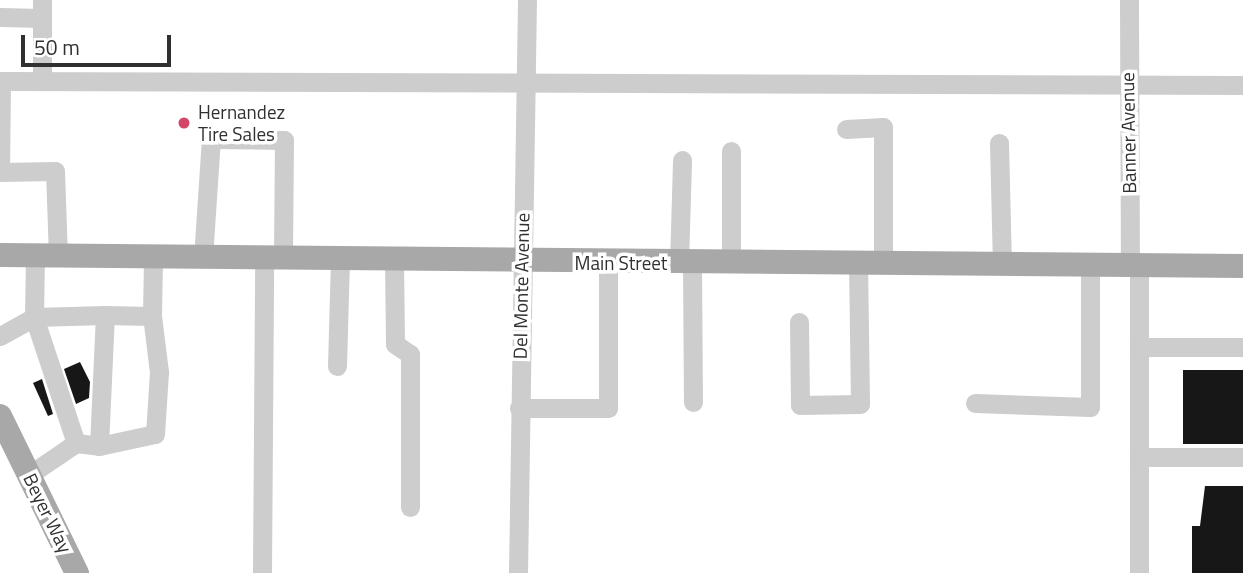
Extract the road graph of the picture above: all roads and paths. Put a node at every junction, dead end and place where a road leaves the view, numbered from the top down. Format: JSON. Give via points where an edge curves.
{"nodes":[{"id":1,"x":33,"y":0,"type":"edge"},
{"id":2,"x":527,"y":0,"type":"edge"},
{"id":3,"x":1129,"y":0,"type":"edge"},
{"id":4,"x":0,"y":7,"type":"edge"},
{"id":5,"x":42,"y":9,"type":"edge"},
{"id":6,"x":0,"y":17,"type":"edge"},
{"id":7,"x":525,"y":80,"type":"junction"},
{"id":8,"x":0,"y":81,"type":"edge"},
{"id":9,"x":42,"y":81,"type":"junction"},
{"id":10,"x":1127,"y":85,"type":"junction"},
{"id":11,"x":1243,"y":85,"type":"edge"},
{"id":12,"x":846,"y":129,"type":"dead end"},
{"id":13,"x":999,"y":143,"type":"dead end"},
{"id":14,"x":731,"y":151,"type":"dead end"},
{"id":15,"x":682,"y":160,"type":"dead end"},
{"id":16,"x":0,"y":255,"type":"edge"},
{"id":17,"x":47,"y":256,"type":"junction"},
{"id":18,"x":153,"y":257,"type":"junction"},
{"id":19,"x":203,"y":258,"type":"junction"},
{"id":20,"x":274,"y":259,"type":"junction"},
{"id":21,"x":340,"y":260,"type":"junction"},
{"id":22,"x":394,"y":260,"type":"junction"},
{"id":23,"x":520,"y":262,"type":"junction"},
{"id":24,"x":608,"y":263,"type":"junction"},
{"id":25,"x":685,"y":263,"type":"junction"},
{"id":26,"x":731,"y":263,"type":"junction"},
{"id":27,"x":858,"y":264,"type":"junction"},
{"id":28,"x":883,"y":264,"type":"junction"},
{"id":29,"x":1002,"y":265,"type":"junction"},
{"id":30,"x":1090,"y":265,"type":"junction"},
{"id":31,"x":1134,"y":265,"type":"junction"},
{"id":32,"x":1243,"y":266,"type":"edge"},
{"id":33,"x":105,"y":315,"type":"junction"},
{"id":34,"x":152,"y":316,"type":"junction"},
{"id":35,"x":34,"y":317,"type":"junction"},
{"id":36,"x":799,"y":322,"type":"dead end"},
{"id":37,"x":0,"y":336,"type":"edge"},
{"id":38,"x":1139,"y":347,"type":"junction"},
{"id":39,"x":1243,"y":347,"type":"edge"},
{"id":40,"x":337,"y":366,"type":"dead end"},
{"id":41,"x":693,"y":402,"type":"dead end"},
{"id":42,"x":975,"y":403,"type":"dead end"},
{"id":43,"x":519,"y":408,"type":"junction"},
{"id":44,"x":0,"y":416,"type":"edge"},
{"id":45,"x":76,"y":443,"type":"junction"},
{"id":46,"x":99,"y":446,"type":"junction"},
{"id":47,"x":1139,"y":457,"type":"junction"},
{"id":48,"x":1243,"y":457,"type":"edge"},
{"id":49,"x":29,"y":475,"type":"junction"},
{"id":50,"x":410,"y":507,"type":"dead end"},
{"id":51,"x":77,"y":573,"type":"edge"},
{"id":52,"x":262,"y":573,"type":"edge"},
{"id":53,"x":518,"y":573,"type":"edge"},
{"id":54,"x":1139,"y":573,"type":"edge"}],
"edges":[{"from":1,"to":4,"type":"street","via":[[33,5]]},
{"from":2,"to":7,"type":"street","name":"Del Monte Avenue"},
{"from":3,"to":10,"type":"street","name":"Banner Avenue"},
{"from":5,"to":6,"type":"street"},
{"from":5,"to":9,"type":"street"},
{"from":7,"to":9,"type":"street"},
{"from":7,"to":10,"type":"street"},
{"from":7,"to":23,"type":"street","name":"Del Monte Avenue"},
{"from":8,"to":9,"type":"street"},
{"from":8,"to":17,"type":"street","via":[[0,172],[55,171]]},
{"from":10,"to":11,"type":"street"},
{"from":10,"to":31,"type":"street","name":"Banner Avenue"},
{"from":12,"to":28,"type":"street","via":[[883,127]]},
{"from":13,"to":29,"type":"street"},
{"from":14,"to":26,"type":"street"},
{"from":15,"to":25,"type":"street"},
{"from":16,"to":17,"type":"main road","name":"Main Street"},
{"from":17,"to":18,"type":"main road","name":"Main Street"},
{"from":17,"to":35,"type":"street"},
{"from":18,"to":19,"type":"main road","name":"Main Street"},
{"from":18,"to":34,"type":"street"},
{"from":19,"to":20,"type":"main road","name":"Main Street"},
{"from":19,"to":20,"type":"street","via":[[211,139],[284,140]]},
{"from":20,"to":21,"type":"main road","name":"Main Street"},
{"from":20,"to":52,"type":"street"},
{"from":21,"to":22,"type":"main road","name":"Main Street"},
{"from":21,"to":40,"type":"street"},
{"from":22,"to":23,"type":"main road","name":"Main Street"},
{"from":22,"to":50,"type":"street","via":[[395,344],[410,354]]},
{"from":23,"to":24,"type":"main road","name":"Main Street"},
{"from":23,"to":43,"type":"street","name":"Del Monte Avenue"},
{"from":24,"to":25,"type":"main road","name":"Main Street"},
{"from":24,"to":43,"type":"street","via":[[608,408]]},
{"from":25,"to":26,"type":"main road","name":"Main Street"},
{"from":25,"to":41,"type":"street"},
{"from":26,"to":27,"type":"main road","name":"Main Street"},
{"from":27,"to":28,"type":"main road","name":"Main Street"},
{"from":27,"to":36,"type":"street","via":[[860,404],[800,405]]},
{"from":28,"to":29,"type":"main road","name":"Main Street"},
{"from":29,"to":30,"type":"main road","name":"Main Street"},
{"from":30,"to":31,"type":"main road","name":"Main Street"},
{"from":30,"to":42,"type":"street","via":[[1090,407]]},
{"from":31,"to":32,"type":"main road","name":"Main Street"},
{"from":31,"to":38,"type":"street","name":"Banner Avenue"},
{"from":33,"to":34,"type":"street"},
{"from":33,"to":35,"type":"street"},
{"from":33,"to":46,"type":"street"},
{"from":34,"to":46,"type":"street","via":[[159,372],[155,434]]},
{"from":35,"to":37,"type":"street"},
{"from":35,"to":45,"type":"street"},
{"from":38,"to":39,"type":"street"},
{"from":38,"to":47,"type":"street","name":"Banner Avenue"},
{"from":43,"to":53,"type":"street","name":"Del Monte Avenue"},
{"from":44,"to":49,"type":"main road","name":"Beyer Way"},
{"from":45,"to":46,"type":"street"},
{"from":45,"to":49,"type":"street"},
{"from":47,"to":48,"type":"street"},
{"from":47,"to":54,"type":"street","name":"Banner Avenue"},
{"from":49,"to":51,"type":"main road","name":"Beyer Way"}]}
